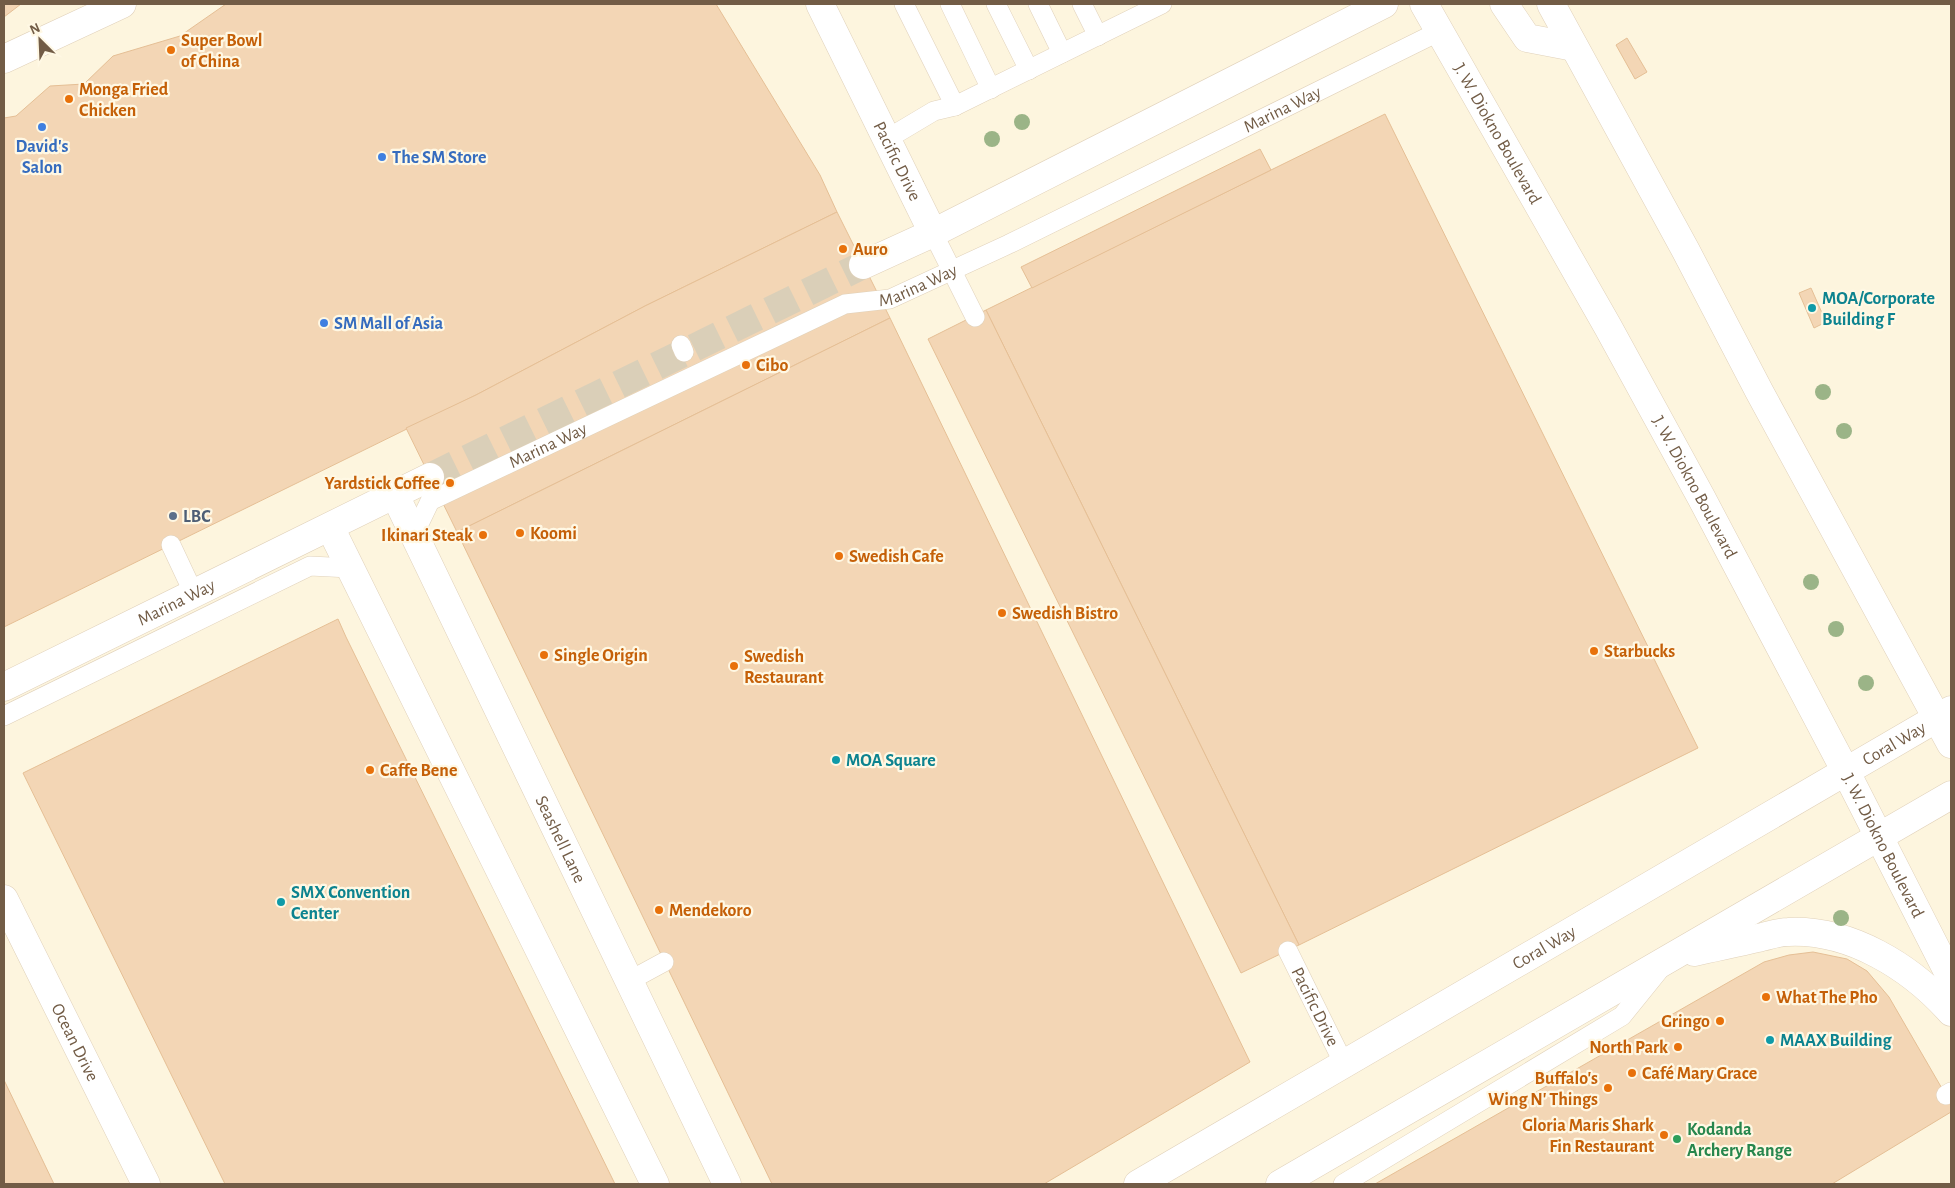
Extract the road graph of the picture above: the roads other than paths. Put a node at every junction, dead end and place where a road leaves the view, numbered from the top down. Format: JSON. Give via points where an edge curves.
{"nodes":[{"id":1,"x":122,"y":4,"type":"edge"},
{"id":2,"x":820,"y":4,"type":"edge"},
{"id":3,"x":904,"y":4,"type":"edge"},
{"id":4,"x":950,"y":4,"type":"edge"},
{"id":5,"x":996,"y":4,"type":"edge"},
{"id":6,"x":1038,"y":4,"type":"edge"},
{"id":7,"x":1082,"y":4,"type":"edge"},
{"id":8,"x":1162,"y":4,"type":"edge"},
{"id":9,"x":1384,"y":4,"type":"edge"},
{"id":10,"x":1424,"y":4,"type":"edge"},
{"id":11,"x":1504,"y":4,"type":"edge"},
{"id":12,"x":1551,"y":4,"type":"edge"},
{"id":13,"x":1135,"y":10,"type":"edge"},
{"id":14,"x":1440,"y":31,"type":"junction"},
{"id":15,"x":1098,"y":36,"type":"junction"},
{"id":16,"x":1574,"y":47,"type":"junction"},
{"id":17,"x":1062,"y":53,"type":"junction"},
{"id":18,"x":4,"y":59,"type":"edge"},
{"id":19,"x":1029,"y":70,"type":"junction"},
{"id":20,"x":991,"y":89,"type":"junction"},
{"id":21,"x":955,"y":106,"type":"junction"},
{"id":22,"x":887,"y":139,"type":"junction"},
{"id":23,"x":933,"y":233,"type":"junction"},
{"id":24,"x":863,"y":265,"type":"tunnel mouth"},
{"id":25,"x":952,"y":270,"type":"junction"},
{"id":26,"x":975,"y":317,"type":"dead end"},
{"id":27,"x":430,"y":477,"type":"tunnel mouth"},
{"id":28,"x":395,"y":495,"type":"junction"},
{"id":29,"x":330,"y":527,"type":"junction"},
{"id":30,"x":418,"y":543,"type":"junction"},
{"id":31,"x":172,"y":545,"type":"dead end"},
{"id":32,"x":350,"y":568,"type":"junction"},
{"id":33,"x":194,"y":594,"type":"junction"},
{"id":34,"x":4,"y":687,"type":"edge"},
{"id":35,"x":1944,"y":714,"type":"edge"},
{"id":36,"x":4,"y":716,"type":"edge"},
{"id":37,"x":1951,"y":744,"type":"edge"},
{"id":38,"x":1846,"y":772,"type":"junction"},
{"id":39,"x":1951,"y":795,"type":"edge"},
{"id":40,"x":1879,"y":837,"type":"junction"},
{"id":41,"x":4,"y":900,"type":"edge"},
{"id":42,"x":1288,"y":951,"type":"dead end"},
{"id":43,"x":1670,"y":958,"type":"junction"},
{"id":44,"x":664,"y":962,"type":"dead end"},
{"id":45,"x":1951,"y":978,"type":"edge"},
{"id":46,"x":628,"y":980,"type":"junction"},
{"id":47,"x":1951,"y":1012,"type":"edge"},
{"id":48,"x":1344,"y":1064,"type":"junction"},
{"id":49,"x":146,"y":1184,"type":"edge"},
{"id":50,"x":655,"y":1184,"type":"edge"},
{"id":51,"x":727,"y":1184,"type":"edge"},
{"id":52,"x":1138,"y":1184,"type":"edge"},
{"id":53,"x":1280,"y":1184,"type":"edge"},
{"id":54,"x":1343,"y":1184,"type":"edge"}],
"edges":[{"from":1,"to":18,"type":"street"},
{"from":2,"to":22,"type":"street","name":"Pacific Drive"},
{"from":3,"to":21,"type":"lane"},
{"from":4,"to":20,"type":"lane"},
{"from":5,"to":19,"type":"lane"},
{"from":6,"to":17,"type":"lane"},
{"from":7,"to":15,"type":"lane"},
{"from":8,"to":13,"type":"lane"},
{"from":9,"to":23,"type":"street","name":"Marina Way"},
{"from":10,"to":14,"type":"street","name":"J. W. Diokno Boulevard"},
{"from":11,"to":16,"type":"street","via":[[1527,38]]},
{"from":12,"to":16,"type":"street"},
{"from":13,"to":15,"type":"lane"},
{"from":14,"to":25,"type":"lane","name":"Marina Way"},
{"from":14,"to":38,"type":"street","name":"J. W. Diokno Boulevard","via":[[1608,327]]},
{"from":15,"to":17,"type":"lane"},
{"from":16,"to":35,"type":"street"},
{"from":17,"to":19,"type":"lane"},
{"from":19,"to":20,"type":"lane"},
{"from":20,"to":21,"type":"lane"},
{"from":21,"to":22,"type":"lane","via":[[934,111]]},
{"from":22,"to":23,"type":"street","name":"Pacific Drive"},
{"from":23,"to":24,"type":"street","name":"Marina Way"},
{"from":23,"to":25,"type":"lane","name":"Pacific Drive"},
{"from":25,"to":26,"type":"lane","name":"Pacific Drive"},
{"from":25,"to":30,"type":"lane","name":"Marina Way","via":[[890,299],[844,304],[430,501],[419,524]]},
{"from":27,"to":28,"type":"street","name":"Marina Way"},
{"from":28,"to":29,"type":"street","name":"Marina Way"},
{"from":28,"to":30,"type":"street","name":"Seashell Lane"},
{"from":29,"to":32,"type":"street"},
{"from":29,"to":33,"type":"street","name":"Marina Way"},
{"from":30,"to":46,"type":"street","name":"Seashell Lane"},
{"from":31,"to":33,"type":"lane"},
{"from":32,"to":36,"type":"lane","name":"Marina Way","via":[[310,566]]},
{"from":32,"to":50,"type":"street"},
{"from":33,"to":34,"type":"street","name":"Marina Way"},
{"from":35,"to":37,"type":"street"},
{"from":35,"to":38,"type":"street","name":"Coral Way"},
{"from":38,"to":40,"type":"street","name":"J. W. Diokno Boulevard"},
{"from":38,"to":48,"type":"street","name":"Coral Way"},
{"from":39,"to":40,"type":"street"},
{"from":40,"to":43,"type":"street"},
{"from":40,"to":45,"type":"street","name":"J. W. Diokno Boulevard"},
{"from":41,"to":49,"type":"street","name":"Ocean Drive"},
{"from":42,"to":48,"type":"lane","name":"Pacific Drive"},
{"from":43,"to":47,"type":"street","via":[[1787,932],[1826,934],[1850,941],[1891,961],[1936,994]]},
{"from":43,"to":53,"type":"street"},
{"from":43,"to":54,"type":"lane","via":[[1622,1016]]},
{"from":44,"to":46,"type":"lane"},
{"from":46,"to":51,"type":"street","name":"Seashell Lane"},
{"from":48,"to":52,"type":"street","name":"Coral Way"}]}
